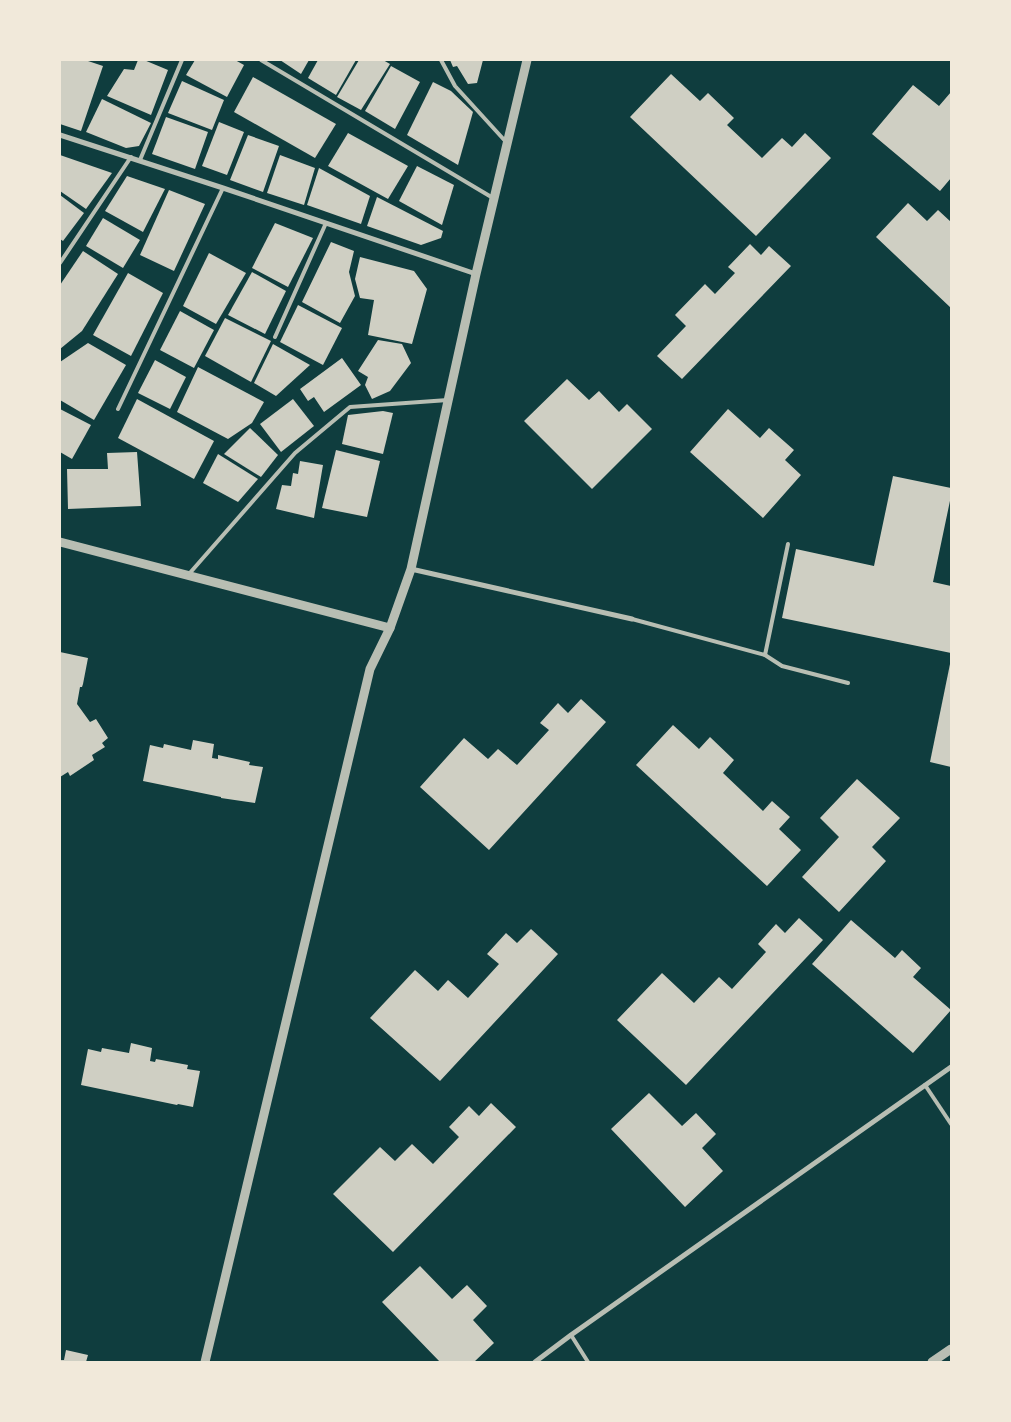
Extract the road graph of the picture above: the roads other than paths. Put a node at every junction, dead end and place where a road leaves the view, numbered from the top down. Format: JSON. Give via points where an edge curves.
{"nodes":[{"id":1,"x":182,"y":60,"type":"edge"},
{"id":2,"x":260,"y":60,"type":"edge"},
{"id":3,"x":441,"y":60,"type":"edge"},
{"id":4,"x":527,"y":60,"type":"edge"},
{"id":5,"x":60,"y":135,"type":"edge"},
{"id":6,"x":507,"y":143,"type":"junction"},
{"id":7,"x":130,"y":157,"type":"junction"},
{"id":8,"x":140,"y":160,"type":"junction"},
{"id":9,"x":223,"y":188,"type":"junction"},
{"id":10,"x":493,"y":198,"type":"junction"},
{"id":11,"x":326,"y":223,"type":"junction"},
{"id":12,"x":60,"y":263,"type":"edge"},
{"id":13,"x":476,"y":274,"type":"junction"},
{"id":14,"x":275,"y":338,"type":"dead end"},
{"id":15,"x":448,"y":400,"type":"junction"},
{"id":16,"x":118,"y":409,"type":"dead end"},
{"id":17,"x":60,"y":542,"type":"edge"},
{"id":18,"x":788,"y":544,"type":"dead end"},
{"id":19,"x":411,"y":569,"type":"junction"},
{"id":20,"x":188,"y":575,"type":"junction"},
{"id":21,"x":632,"y":619,"type":"joint"},
{"id":22,"x":390,"y":628,"type":"junction"},
{"id":23,"x":764,"y":655,"type":"junction"},
{"id":24,"x":848,"y":684,"type":"dead end"},
{"id":25,"x":951,"y":1067,"type":"edge"},
{"id":26,"x":924,"y":1085,"type":"junction"},
{"id":27,"x":951,"y":1124,"type":"edge"},
{"id":28,"x":570,"y":1335,"type":"junction"},
{"id":29,"x":951,"y":1349,"type":"edge"},
{"id":30,"x":205,"y":1362,"type":"edge"},
{"id":31,"x":536,"y":1362,"type":"edge"},
{"id":32,"x":588,"y":1362,"type":"edge"},
{"id":33,"x":932,"y":1362,"type":"edge"}],
"edges":[{"from":1,"to":8,"type":"lane"},
{"from":2,"to":10,"type":"lane"},
{"from":3,"to":6,"type":"lane","via":[[455,86]]},
{"from":4,"to":6,"type":"street"},
{"from":5,"to":7,"type":"street"},
{"from":6,"to":10,"type":"street"},
{"from":7,"to":8,"type":"street"},
{"from":7,"to":12,"type":"lane"},
{"from":8,"to":9,"type":"street"},
{"from":9,"to":11,"type":"street"},
{"from":9,"to":16,"type":"lane"},
{"from":10,"to":13,"type":"street"},
{"from":11,"to":13,"type":"street"},
{"from":11,"to":14,"type":"lane"},
{"from":13,"to":15,"type":"street"},
{"from":15,"to":19,"type":"street"},
{"from":15,"to":20,"type":"lane","via":[[350,408],[295,453]]},
{"from":17,"to":20,"type":"street"},
{"from":18,"to":23,"type":"lane"},
{"from":19,"to":21,"type":"street"},
{"from":19,"to":22,"type":"street"},
{"from":20,"to":22,"type":"street"},
{"from":21,"to":23,"type":"lane"},
{"from":22,"to":30,"type":"street","via":[[370,669]]},
{"from":23,"to":24,"type":"lane","via":[[782,666]]},
{"from":25,"to":26,"type":"street"},
{"from":26,"to":27,"type":"lane"},
{"from":26,"to":28,"type":"street"},
{"from":28,"to":31,"type":"street"},
{"from":28,"to":32,"type":"lane"},
{"from":29,"to":33,"type":"street"}]}
